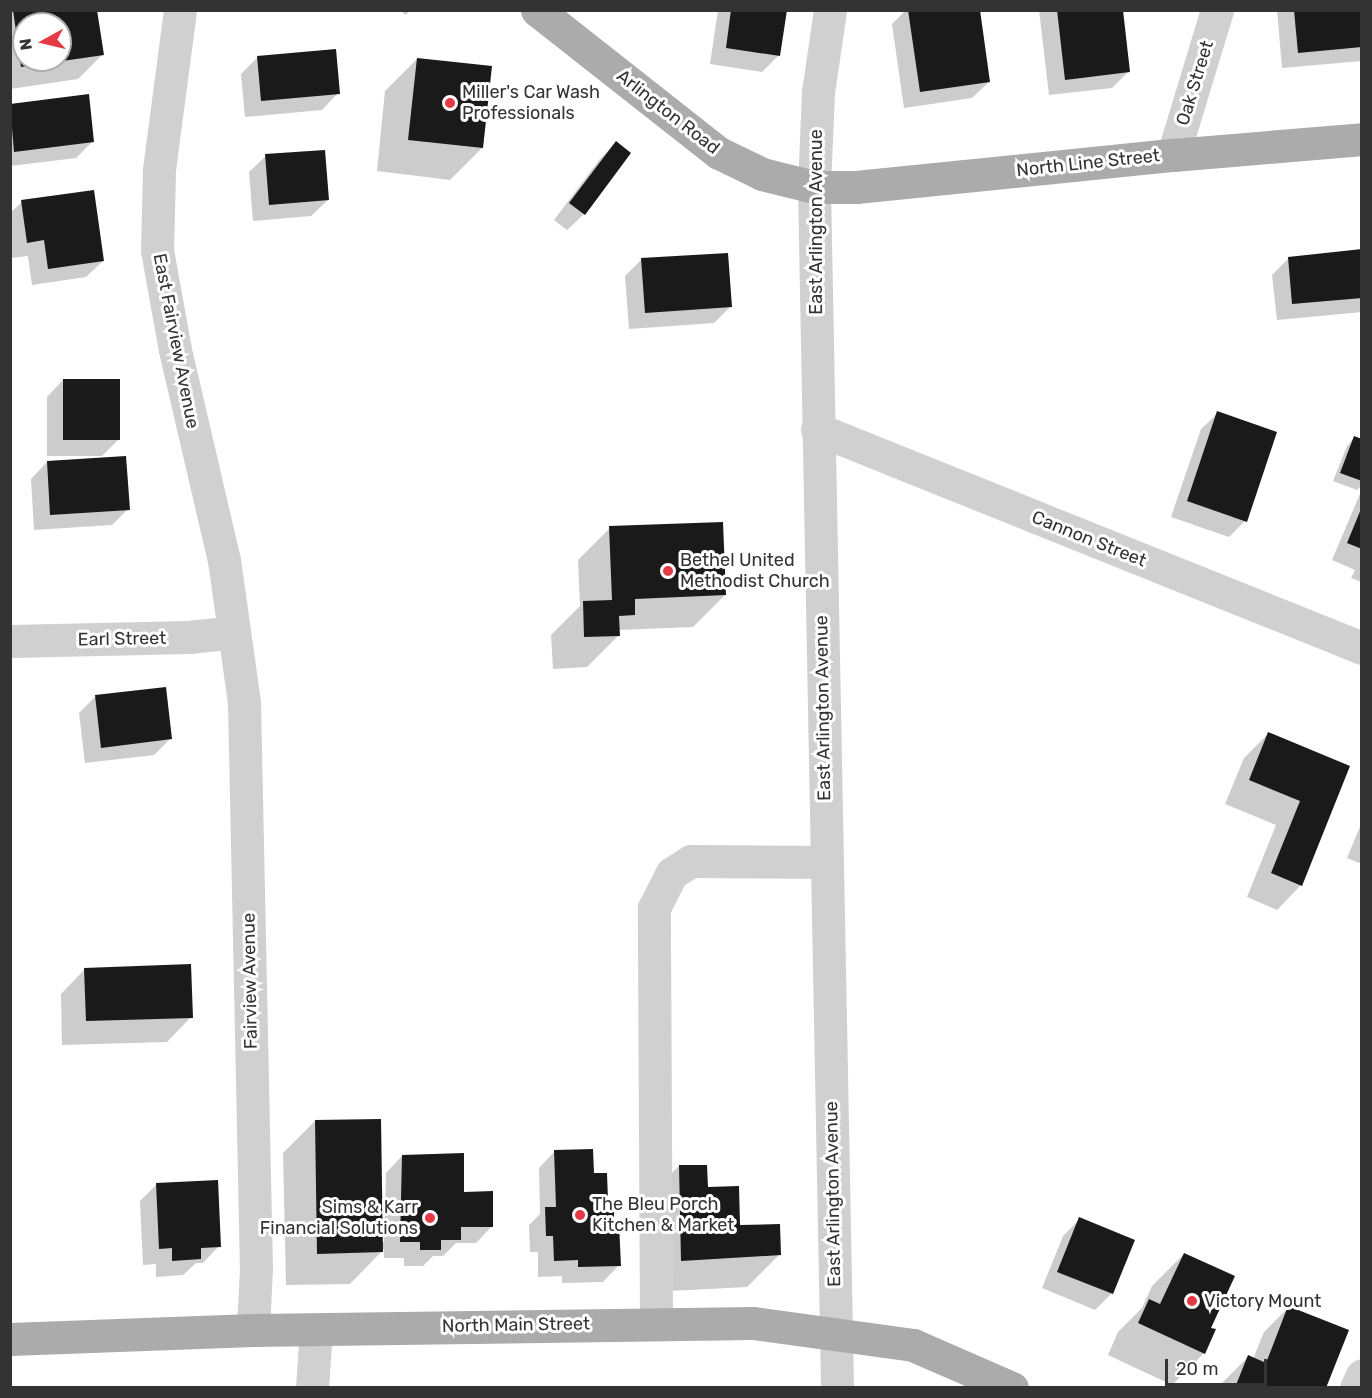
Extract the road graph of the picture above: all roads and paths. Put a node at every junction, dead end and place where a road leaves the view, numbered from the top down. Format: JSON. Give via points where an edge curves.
{"nodes":[{"id":1,"x":180,"y":10,"type":"edge"},
{"id":2,"x":537,"y":10,"type":"edge"},
{"id":3,"x":830,"y":10,"type":"edge"},
{"id":4,"x":1217,"y":10,"type":"edge"},
{"id":5,"x":1362,"y":139,"type":"edge"},
{"id":6,"x":1173,"y":155,"type":"junction"},
{"id":7,"x":814,"y":187,"type":"junction"},
{"id":8,"x":817,"y":429,"type":"junction"},
{"id":9,"x":234,"y":632,"type":"junction"},
{"id":10,"x":10,"y":641,"type":"edge"},
{"id":11,"x":1362,"y":648,"type":"edge"},
{"id":12,"x":826,"y":862,"type":"junction"},
{"id":13,"x":656,"y":1322,"type":"junction"},
{"id":14,"x":316,"y":1329,"type":"junction"},
{"id":15,"x":253,"y":1330,"type":"junction"},
{"id":16,"x":836,"y":1334,"type":"junction"},
{"id":17,"x":10,"y":1340,"type":"edge"},
{"id":18,"x":1362,"y":1375,"type":"edge"},
{"id":19,"x":312,"y":1388,"type":"edge"},
{"id":20,"x":837,"y":1388,"type":"edge"},
{"id":21,"x":1012,"y":1388,"type":"edge"},
{"id":22,"x":1356,"y":1388,"type":"edge"}],
"edges":[{"from":1,"to":9,"type":"street","name":"East Fairview Avenue","via":[[159,170],[157,250],[175,350],[224,560]]},
{"from":2,"to":7,"type":"main road","name":"Arlington Road","via":[[719,153],[762,174]]},
{"from":3,"to":7,"type":"street","name":"East Arlington Avenue","via":[[818,92]]},
{"from":4,"to":6,"type":"street","name":"Oak Street"},
{"from":5,"to":6,"type":"main road","name":"North Line Street"},
{"from":6,"to":7,"type":"main road","name":"North Line Street","via":[[856,187]]},
{"from":7,"to":8,"type":"street","name":"East Arlington Avenue"},
{"from":8,"to":11,"type":"street","name":"Cannon Street"},
{"from":8,"to":12,"type":"street","name":"East Arlington Avenue"},
{"from":9,"to":10,"type":"street","name":"Earl Street","via":[[189,637]]},
{"from":9,"to":15,"type":"street","name":"Fairview Avenue","via":[[244,702],[256,1268]]},
{"from":12,"to":13,"type":"street","via":[[691,861],[672,873],[654,908]]},
{"from":12,"to":16,"type":"street","name":"East Arlington Avenue"},
{"from":13,"to":14,"type":"main road","name":"North Main Street"},
{"from":13,"to":16,"type":"main road","name":"North Main Street","via":[[753,1323]]},
{"from":14,"to":15,"type":"main road","name":"North Main Street"},
{"from":14,"to":19,"type":"street"},
{"from":15,"to":17,"type":"main road","name":"North Main Street"},
{"from":16,"to":20,"type":"street","name":"East Arlington Avenue"},
{"from":16,"to":21,"type":"main road","name":"North Main Street","via":[[913,1345]]},
{"from":18,"to":22,"type":"street"}]}
